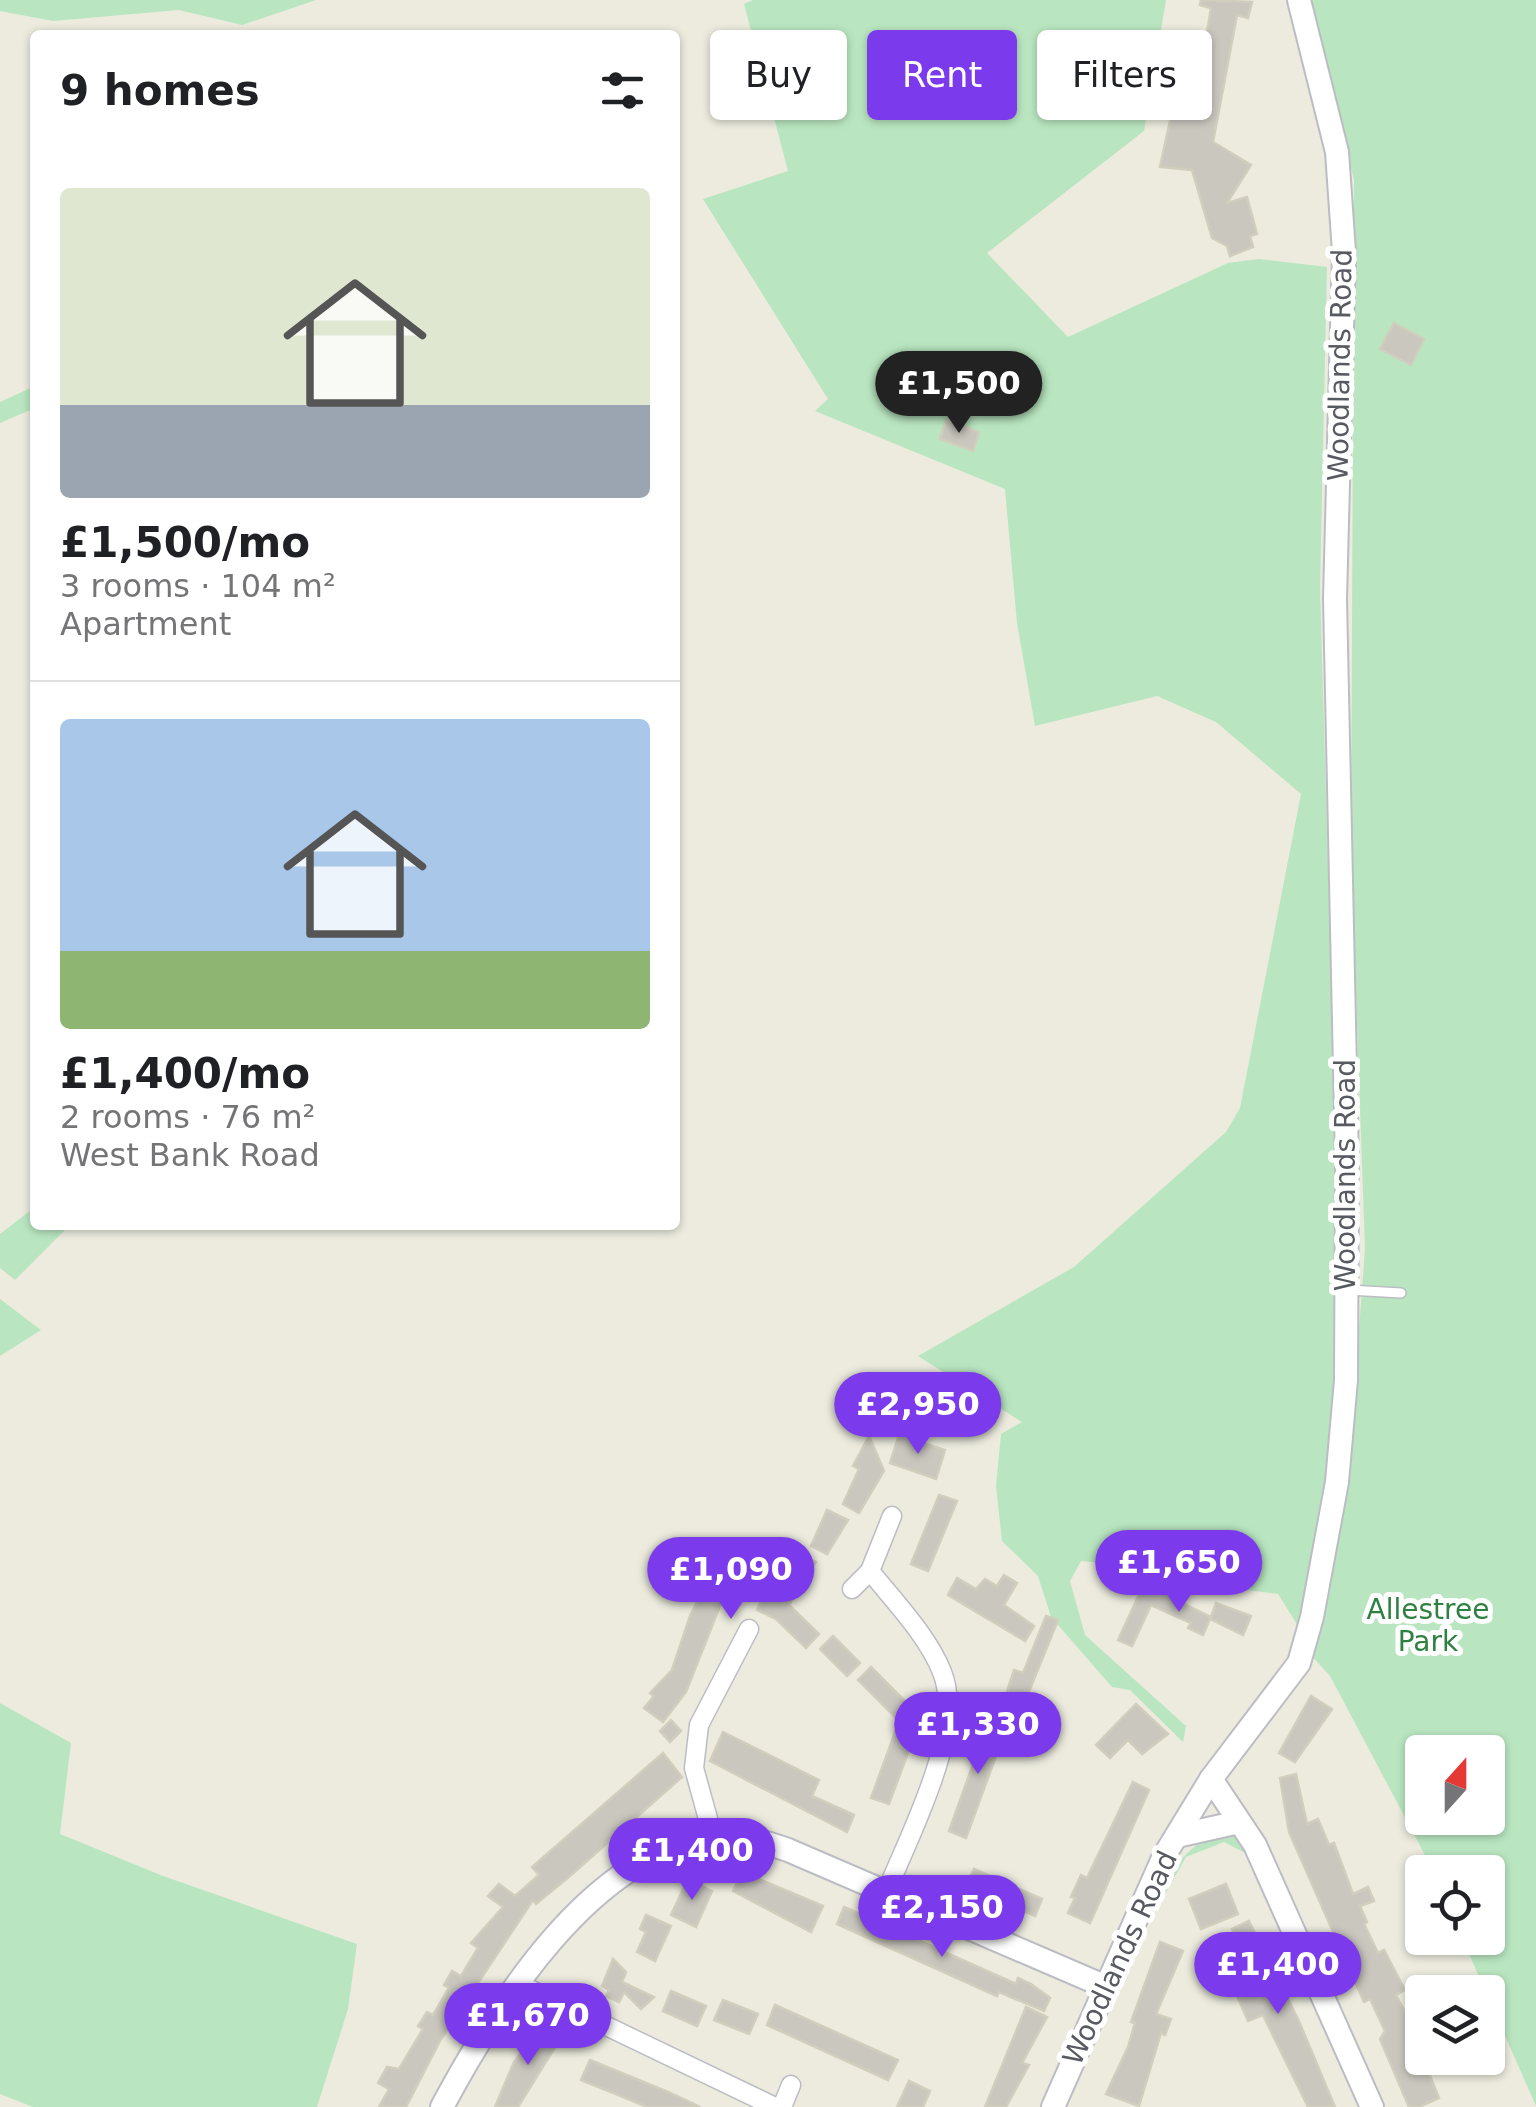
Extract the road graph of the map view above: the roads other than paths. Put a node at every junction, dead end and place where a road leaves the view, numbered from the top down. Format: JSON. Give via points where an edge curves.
{"nodes":[{"id":1,"x":1299,"y":0,"type":"edge"},
{"id":2,"x":1346,"y":1290,"type":"junction"},
{"id":3,"x":1401,"y":1293,"type":"dead end"},
{"id":4,"x":892,"y":1516,"type":"dead end"},
{"id":5,"x":870,"y":1571,"type":"junction"},
{"id":6,"x":852,"y":1589,"type":"dead end"},
{"id":7,"x":750,"y":1629,"type":"dead end"},
{"id":8,"x":1210,"y":1780,"type":"junction"},
{"id":9,"x":1239,"y":1822,"type":"junction"},
{"id":10,"x":713,"y":1836,"type":"junction"},
{"id":11,"x":1177,"y":1836,"type":"junction"},
{"id":12,"x":886,"y":1893,"type":"junction"},
{"id":13,"x":518,"y":1983,"type":"junction"},
{"id":14,"x":1104,"y":1986,"type":"junction"},
{"id":15,"x":791,"y":2085,"type":"dead end"},
{"id":16,"x":442,"y":2107,"type":"edge"},
{"id":17,"x":779,"y":2107,"type":"edge"},
{"id":18,"x":1053,"y":2107,"type":"edge"},
{"id":19,"x":1372,"y":2107,"type":"edge"}],
"edges":[{"from":1,"to":2,"type":"street","name":"Woodlands Road","via":[[1340,172],[1343,354],[1335,599]]},
{"from":2,"to":3,"type":"lane"},
{"from":2,"to":8,"type":"street","name":"Woodlands Road","via":[[1338,1482],[1312,1616],[1298,1662]]},
{"from":4,"to":5,"type":"street"},
{"from":5,"to":6,"type":"street"},
{"from":5,"to":12,"type":"street","via":[[942,1672],[948,1716],[936,1766]]},
{"from":7,"to":10,"type":"street","via":[[699,1725],[694,1768]]},
{"from":8,"to":9,"type":"street"},
{"from":8,"to":11,"type":"street","name":"Woodlands Road"},
{"from":9,"to":11,"type":"street"},
{"from":9,"to":19,"type":"street","via":[[1262,1858]]},
{"from":10,"to":12,"type":"street","via":[[764,1842]]},
{"from":10,"to":13,"type":"street","via":[[661,1853],[607,1889]]},
{"from":11,"to":14,"type":"street","name":"Woodlands Road"},
{"from":12,"to":14,"type":"street"},
{"from":13,"to":16,"type":"street"},
{"from":13,"to":17,"type":"street"},
{"from":14,"to":18,"type":"street","name":"Woodlands Road"},
{"from":15,"to":17,"type":"street"}]}
